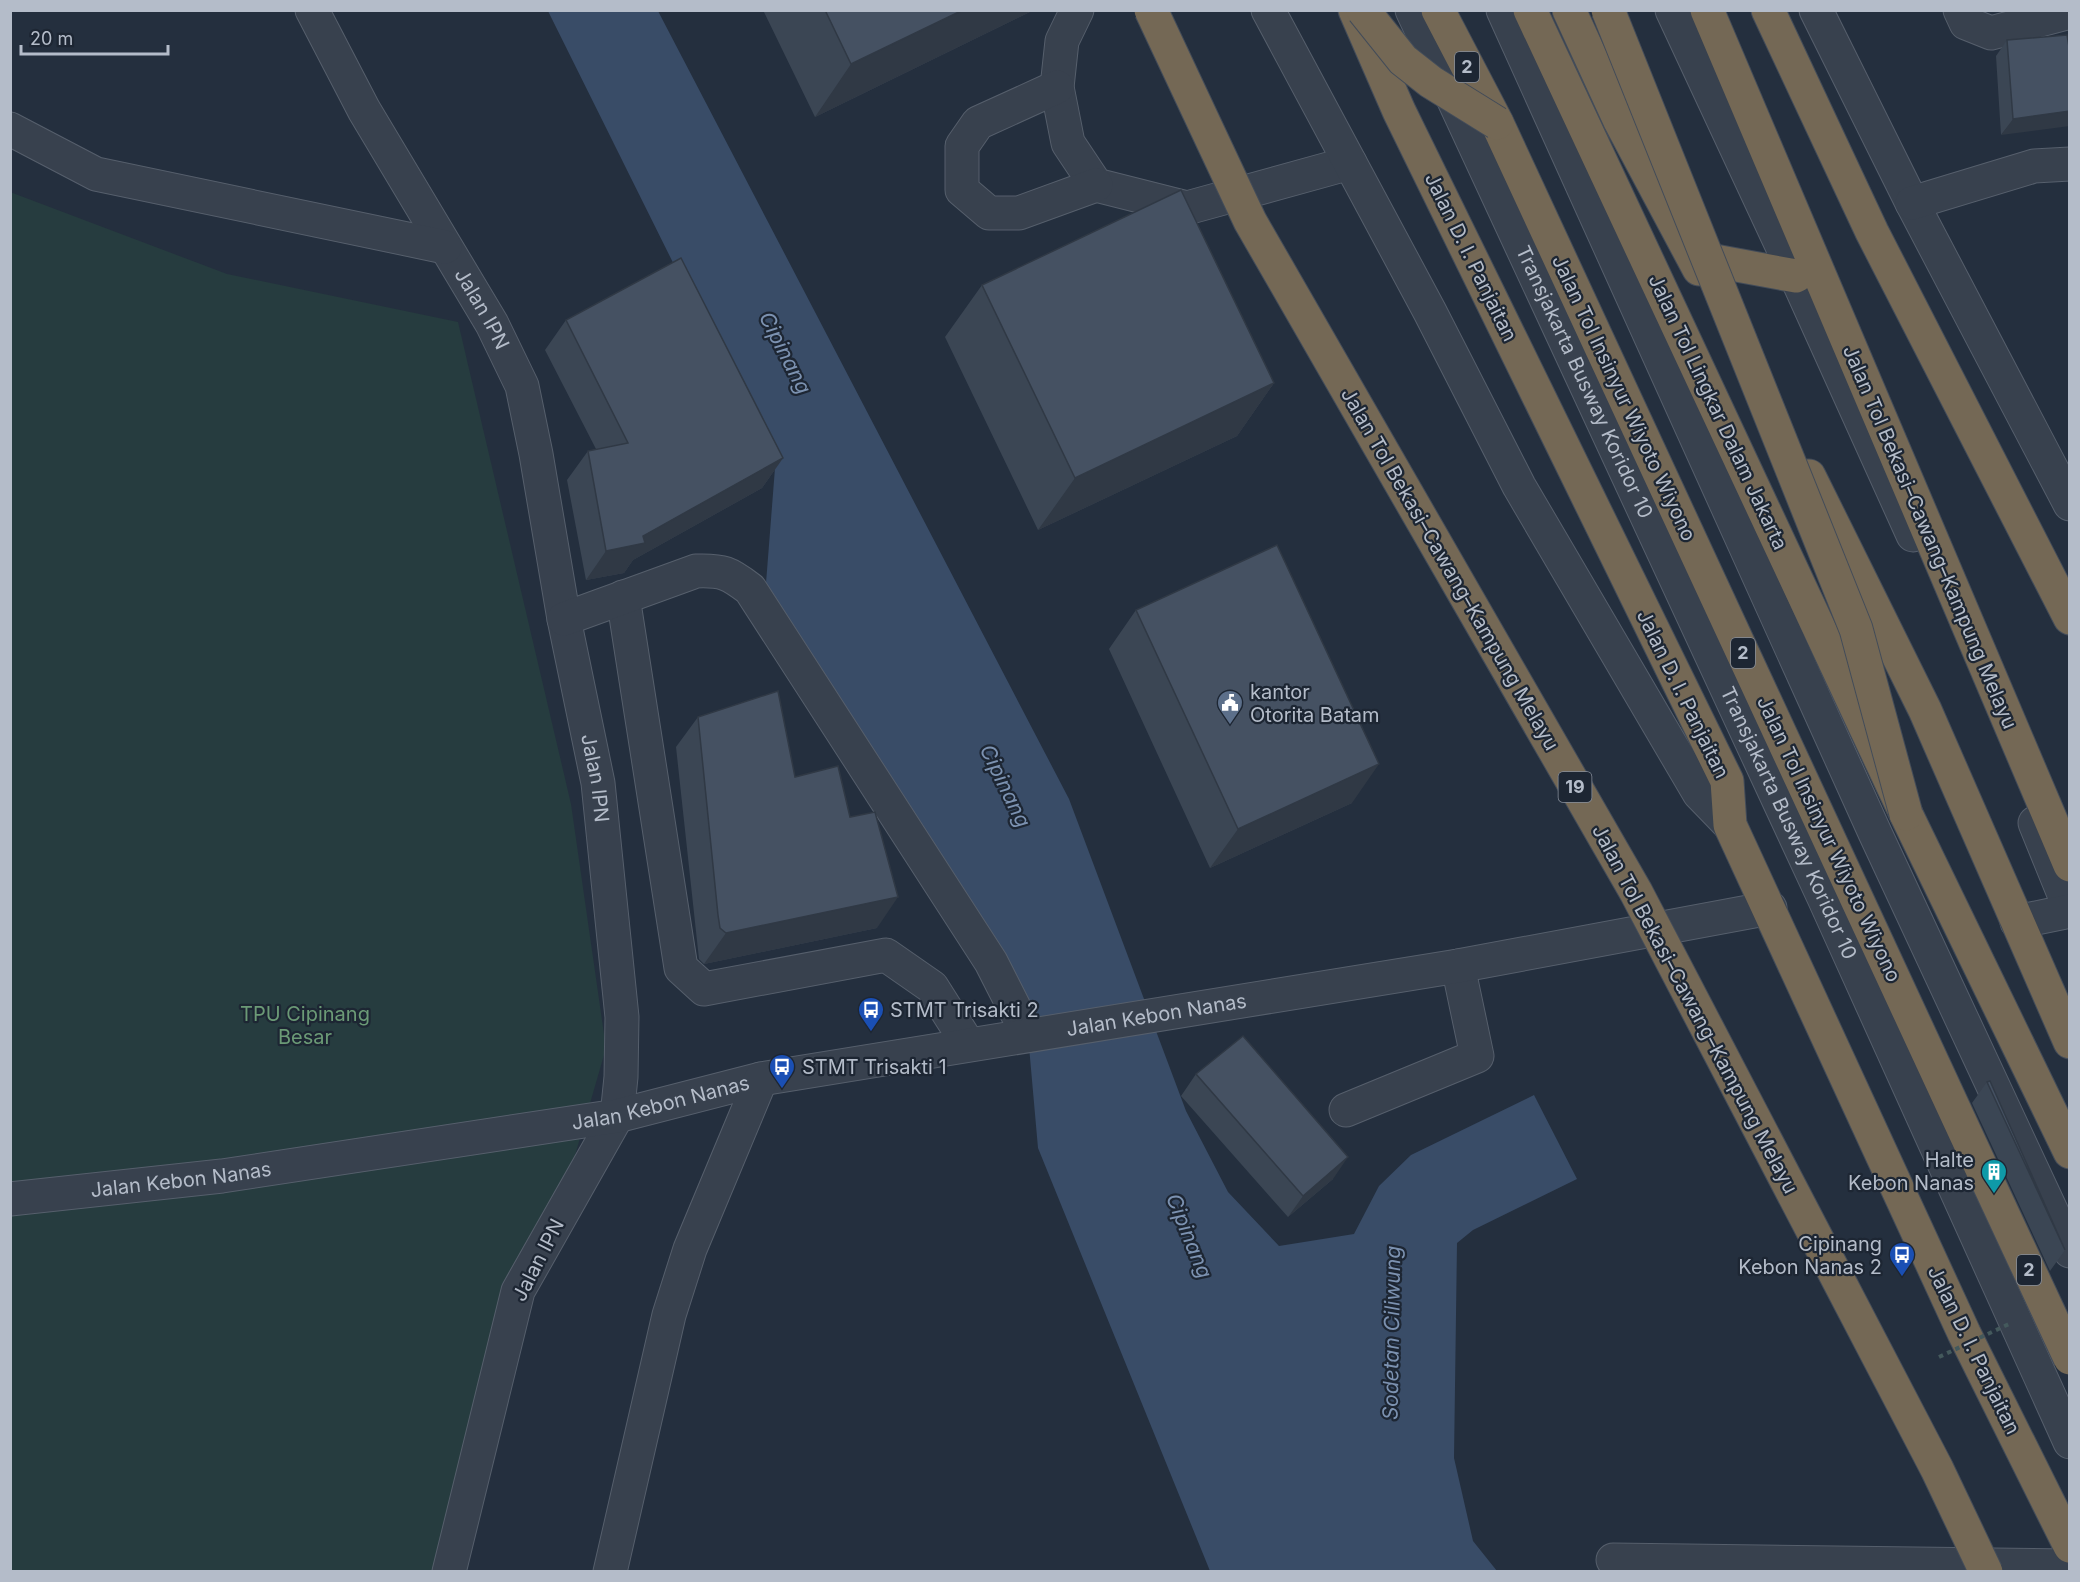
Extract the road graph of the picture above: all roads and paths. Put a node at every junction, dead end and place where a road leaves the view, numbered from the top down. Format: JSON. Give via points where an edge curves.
{"nodes":[{"id":1,"x":312,"y":10,"type":"edge"},
{"id":2,"x":1077,"y":10,"type":"edge"},
{"id":3,"x":1150,"y":10,"type":"edge"},
{"id":4,"x":1268,"y":10,"type":"edge"},
{"id":5,"x":1355,"y":10,"type":"edge"},
{"id":6,"x":1363,"y":10,"type":"edge"},
{"id":7,"x":1412,"y":10,"type":"edge"},
{"id":8,"x":1437,"y":10,"type":"edge"},
{"id":9,"x":1503,"y":10,"type":"edge"},
{"id":10,"x":1530,"y":10,"type":"edge"},
{"id":11,"x":1569,"y":10,"type":"edge"},
{"id":12,"x":1608,"y":10,"type":"edge"},
{"id":13,"x":1672,"y":10,"type":"edge"},
{"id":14,"x":1707,"y":10,"type":"edge"},
{"id":15,"x":1768,"y":10,"type":"edge"},
{"id":16,"x":1960,"y":10,"type":"edge"},
{"id":17,"x":1818,"y":11,"type":"edge"},
{"id":18,"x":2070,"y":12,"type":"edge"},
{"id":19,"x":1057,"y":87,"type":"junction"},
{"id":20,"x":1497,"y":123,"type":"junction"},
{"id":21,"x":10,"y":129,"type":"edge"},
{"id":22,"x":1350,"y":163,"type":"junction"},
{"id":23,"x":2070,"y":164,"type":"edge"},
{"id":24,"x":1096,"y":185,"type":"junction"},
{"id":25,"x":1912,"y":203,"type":"junction"},
{"id":26,"x":445,"y":247,"type":"junction"},
{"id":27,"x":1693,"y":257,"type":"junction"},
{"id":28,"x":1796,"y":276,"type":"junction"},
{"id":29,"x":2070,"y":504,"type":"edge"},
{"id":30,"x":623,"y":597,"type":"junction"},
{"id":31,"x":2070,"y":618,"type":"edge"},
{"id":32,"x":564,"y":619,"type":"junction"},
{"id":33,"x":1906,"y":814,"type":"junction"},
{"id":34,"x":1730,"y":825,"type":"junction"},
{"id":35,"x":2070,"y":865,"type":"edge"},
{"id":36,"x":1770,"y":908,"type":"junction"},
{"id":37,"x":2070,"y":910,"type":"edge"},
{"id":38,"x":2017,"y":922,"type":"junction"},
{"id":39,"x":1458,"y":966,"type":"junction"},
{"id":40,"x":1037,"y":1034,"type":"junction"},
{"id":41,"x":2070,"y":1042,"type":"edge"},
{"id":42,"x":968,"y":1044,"type":"junction"},
{"id":43,"x":761,"y":1079,"type":"junction"},
{"id":44,"x":1346,"y":1110,"type":"dead end"},
{"id":45,"x":617,"y":1116,"type":"junction"},
{"id":46,"x":2070,"y":1152,"type":"edge"},
{"id":47,"x":10,"y":1199,"type":"edge"},
{"id":48,"x":2070,"y":1251,"type":"edge"},
{"id":49,"x":2011,"y":1323,"type":"dead end"},
{"id":50,"x":1939,"y":1358,"type":"dead end"},
{"id":51,"x":2070,"y":1358,"type":"edge"},
{"id":52,"x":2070,"y":1442,"type":"edge"},
{"id":53,"x":2070,"y":1546,"type":"edge"},
{"id":54,"x":1613,"y":1560,"type":"dead end"},
{"id":55,"x":2070,"y":1566,"type":"edge"},
{"id":56,"x":449,"y":1572,"type":"edge"},
{"id":57,"x":610,"y":1572,"type":"edge"},
{"id":58,"x":1986,"y":1572,"type":"edge"}],
"edges":[{"from":1,"to":26,"type":"street","name":"Jalan IPN","via":[[364,110]]},
{"from":2,"to":19,"type":"street","via":[[1062,41]]},
{"from":3,"to":58,"type":"highway","name":"Jalan Tol Bekasi–Cawang–Kampung Melayu","number":"19","bridge":true,"via":[[1250,221],[1636,892],[1937,1469]]},
{"from":4,"to":22,"type":"street"},
{"from":5,"to":34,"type":"highway","name":"Jalan D. I. Panjaitan","via":[[1404,122],[1727,781]]},
{"from":6,"to":20,"type":"highway","bridge":true,"via":[[1403,60]]},
{"from":7,"to":52,"type":"street","name":"Transjakarta Busway Koridor 10","via":[[1824,898]]},
{"from":8,"to":20,"type":"highway","number":"2"},
{"from":9,"to":48,"type":"street","via":[[1875,833]]},
{"from":10,"to":33,"type":"highway","name":"Jalan Tol Lingkar Dalam Jakarta","bridge":true},
{"from":11,"to":27,"type":"highway","via":[[1620,121]]},
{"from":12,"to":33,"type":"highway","bridge":true,"via":[[1856,629]]},
{"from":13,"to":28,"type":"street"},
{"from":14,"to":35,"type":"highway","name":"Jalan Tol Bekasi–Cawang–Kampung Melayu"},
{"from":15,"to":31,"type":"highway","via":[[1872,232]]},
{"from":16,"to":18,"type":"street","via":[[1966,23],[1991,33]]},
{"from":17,"to":25,"type":"street"},
{"from":19,"to":24,"type":"street","via":[[1068,143]]},
{"from":19,"to":24,"type":"street","via":[[978,123],[962,146],[962,190],[989,213],[1019,213]]},
{"from":20,"to":51,"type":"highway","name":"Jalan Tol Insinyur Wiyoto Wiyono","number":"2","bridge":true},
{"from":21,"to":26,"type":"street","via":[[96,174]]},
{"from":22,"to":24,"type":"street","via":[[1187,208]]},
{"from":22,"to":34,"type":"street","via":[[1525,496],[1698,793]]},
{"from":23,"to":25,"type":"street","via":[[2034,166]]},
{"from":25,"to":29,"type":"street"},
{"from":26,"to":32,"type":"street","name":"Jalan IPN","via":[[492,324],[522,387]]},
{"from":27,"to":28,"type":"highway"},
{"from":27,"to":38,"type":"highway","via":[[1789,437],[1925,710]]},
{"from":28,"to":37,"type":"street","via":[[1970,657]]},
{"from":30,"to":32,"type":"street"},
{"from":30,"to":40,"type":"street","via":[[696,571],[731,574],[750,589]]},
{"from":30,"to":42,"type":"street","via":[[681,969],[704,989],[886,955],[932,987]]},
{"from":32,"to":45,"type":"street","name":"Jalan IPN","via":[[598,783],[622,1017]]},
{"from":33,"to":46,"type":"highway"},
{"from":34,"to":36,"type":"highway","name":"Jalan D. I. Panjaitan"},
{"from":36,"to":39,"type":"street","name":"Jalan Kebon Nanas"},
{"from":36,"to":53,"type":"highway","name":"Jalan D. I. Panjaitan","via":[[1964,1333]]},
{"from":37,"to":38,"type":"street"},
{"from":38,"to":41,"type":"highway"},
{"from":39,"to":40,"type":"street","name":"Jalan Kebon Nanas"},
{"from":39,"to":44,"type":"street","via":[[1477,1056]]},
{"from":40,"to":42,"type":"street","name":"Jalan Kebon Nanas"},
{"from":42,"to":43,"type":"street","name":"Jalan Kebon Nanas"},
{"from":43,"to":45,"type":"street","name":"Jalan Kebon Nanas"},
{"from":43,"to":57,"type":"street","via":[[690,1249],[669,1315]]},
{"from":45,"to":47,"type":"street","name":"Jalan Kebon Nanas","via":[[222,1176]]},
{"from":45,"to":56,"type":"street","name":"Jalan IPN","via":[[518,1291]]},
{"from":49,"to":50,"type":"path","bridge":true},
{"from":54,"to":55,"type":"street"}]}
